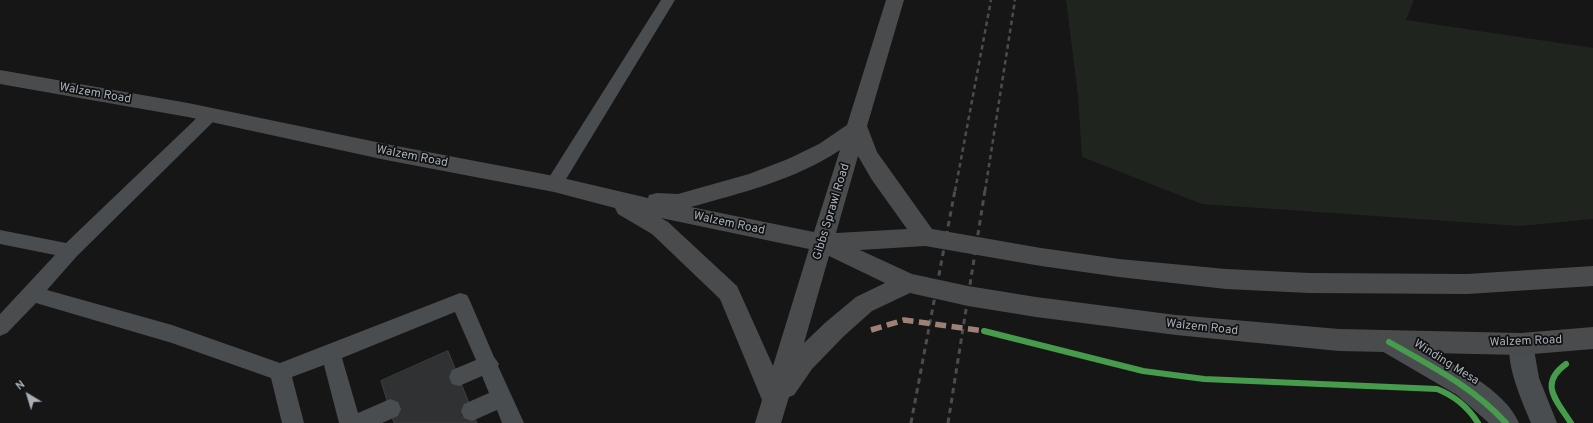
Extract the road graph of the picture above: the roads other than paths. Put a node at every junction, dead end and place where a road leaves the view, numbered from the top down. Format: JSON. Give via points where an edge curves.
{"nodes":[{"id":1,"x":668,"y":0,"type":"edge"},
{"id":2,"x":895,"y":0,"type":"edge"},
{"id":3,"x":0,"y":77,"type":"edge"},
{"id":4,"x":210,"y":115,"type":"junction"},
{"id":5,"x":858,"y":128,"type":"junction"},
{"id":6,"x":554,"y":184,"type":"junction"},
{"id":7,"x":611,"y":199,"type":"junction"},
{"id":8,"x":0,"y":237,"type":"edge"},
{"id":9,"x":925,"y":237,"type":"junction"},
{"id":10,"x":823,"y":244,"type":"junction"},
{"id":11,"x":70,"y":251,"type":"junction"},
{"id":12,"x":1593,"y":276,"type":"edge"},
{"id":13,"x":908,"y":283,"type":"junction"},
{"id":14,"x":32,"y":294,"type":"junction"},
{"id":15,"x":0,"y":327,"type":"edge"},
{"id":16,"x":1593,"y":338,"type":"edge"},
{"id":17,"x":1389,"y":342,"type":"junction"},
{"id":18,"x":1521,"y":344,"type":"junction"},
{"id":19,"x":331,"y":353,"type":"junction"},
{"id":20,"x":488,"y":364,"type":"junction"},
{"id":21,"x":280,"y":372,"type":"junction"},
{"id":22,"x":459,"y":377,"type":"dead end"},
{"id":23,"x":502,"y":397,"type":"junction"},
{"id":24,"x":390,"y":409,"type":"dead end"},
{"id":25,"x":472,"y":411,"type":"dead end"},
{"id":26,"x":772,"y":412,"type":"edge"},
{"id":27,"x":293,"y":423,"type":"edge"},
{"id":28,"x":350,"y":423,"type":"edge"},
{"id":29,"x":359,"y":423,"type":"edge"},
{"id":30,"x":513,"y":423,"type":"edge"},
{"id":31,"x":1506,"y":423,"type":"edge"},
{"id":32,"x":1544,"y":423,"type":"edge"}],
"edges":[{"from":1,"to":6,"type":"lane"},
{"from":2,"to":5,"type":"main road","name":"Gibbs Sprawl Road"},
{"from":3,"to":4,"type":"main road","name":"Walzem Road"},
{"from":4,"to":6,"type":"main road","name":"Walzem Road"},
{"from":4,"to":11,"type":"lane"},
{"from":5,"to":7,"type":"main road","via":[[801,162],[754,181],[678,202]]},
{"from":5,"to":9,"type":"main road","via":[[867,153]]},
{"from":5,"to":10,"type":"main road","name":"Gibbs Sprawl Road"},
{"from":6,"to":7,"type":"main road","name":"Walzem Road"},
{"from":7,"to":10,"type":"main road","name":"Walzem Road"},
{"from":7,"to":26,"type":"main road","via":[[660,228],[729,293]]},
{"from":8,"to":11,"type":"lane"},
{"from":9,"to":10,"type":"main road","name":"Walzem Road"},
{"from":9,"to":12,"type":"main road","name":"Walzem Road","via":[[1096,264],[1226,279],[1309,283],[1467,284]]},
{"from":10,"to":13,"type":"main road","name":"Walzem Road"},
{"from":10,"to":26,"type":"main road","name":"Gibbs Sprawl Road"},
{"from":11,"to":14,"type":"lane"},
{"from":13,"to":17,"type":"main road","name":"Walzem Road","via":[[983,298],[1125,320],[1339,340]]},
{"from":13,"to":26,"type":"main road","via":[[864,304],[835,329],[803,361]]},
{"from":14,"to":15,"type":"lane"},
{"from":14,"to":21,"type":"lane","via":[[172,334]]},
{"from":16,"to":18,"type":"main road","name":"Walzem Road"},
{"from":17,"to":18,"type":"main road","name":"Walzem Road"},
{"from":17,"to":31,"type":"street","name":"Winding Mesa","via":[[1474,393]]},
{"from":18,"to":32,"type":"street","via":[[1526,378]]},
{"from":19,"to":20,"type":"lane","via":[[460,301]]},
{"from":19,"to":21,"type":"lane"},
{"from":19,"to":28,"type":"lane"},
{"from":20,"to":22,"type":"lane"},
{"from":20,"to":23,"type":"lane"},
{"from":21,"to":27,"type":"lane"},
{"from":23,"to":25,"type":"lane"},
{"from":23,"to":30,"type":"lane"},
{"from":24,"to":29,"type":"lane"}]}
